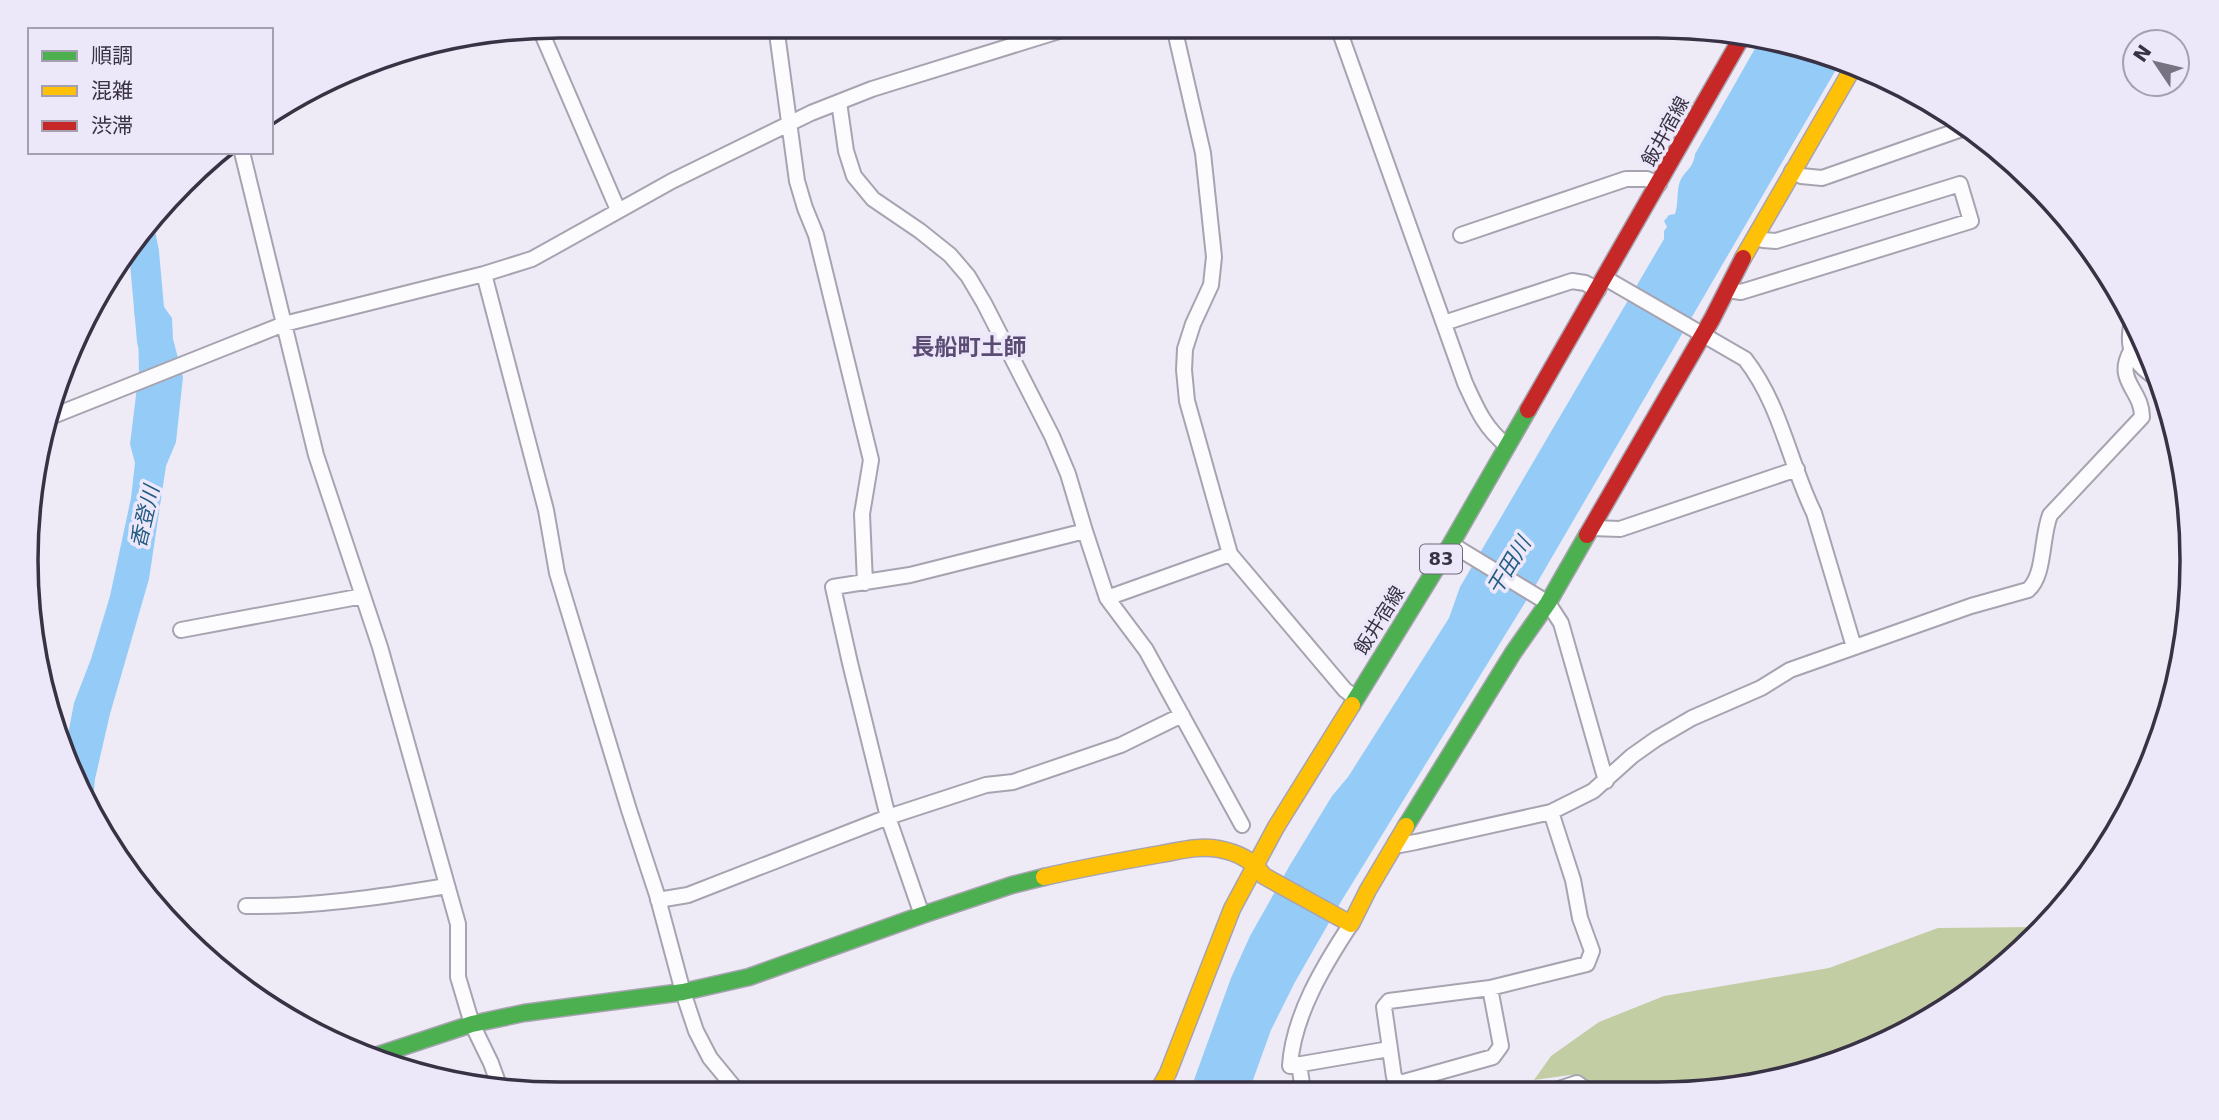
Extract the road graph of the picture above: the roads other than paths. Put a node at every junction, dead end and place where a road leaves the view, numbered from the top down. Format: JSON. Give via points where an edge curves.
{"nodes":[{"id":1,"x":778,"y":38,"type":"edge"},
{"id":2,"x":1037,"y":38,"type":"edge"},
{"id":3,"x":1176,"y":38,"type":"edge"},
{"id":4,"x":1342,"y":38,"type":"edge"},
{"id":5,"x":544,"y":39,"type":"edge"},
{"id":6,"x":1737,"y":45,"type":"edge"},
{"id":7,"x":1849,"y":74,"type":"edge"},
{"id":8,"x":839,"y":102,"type":"junction"},
{"id":9,"x":790,"y":123,"type":"junction"},
{"id":10,"x":1956,"y":131,"type":"edge"},
{"id":11,"x":242,"y":154,"type":"edge"},
{"id":12,"x":1793,"y":171,"type":"junction"},
{"id":13,"x":1659,"y":184,"type":"junction"},
{"id":14,"x":618,"y":210,"type":"junction"},
{"id":15,"x":1461,"y":235,"type":"dead end"},
{"id":16,"x":1755,"y":237,"type":"junction"},
{"id":17,"x":484,"y":274,"type":"junction"},
{"id":18,"x":1601,"y":284,"type":"junction"},
{"id":19,"x":1727,"y":289,"type":"junction"},
{"id":20,"x":1444,"y":323,"type":"junction"},
{"id":21,"x":284,"y":324,"type":"junction"},
{"id":22,"x":2129,"y":333,"type":"edge"},
{"id":23,"x":1700,"y":334,"type":"junction"},
{"id":24,"x":2130,"y":351,"type":"junction"},
{"id":25,"x":2143,"y":366,"type":"edge"},
{"id":26,"x":60,"y":413,"type":"edge"},
{"id":27,"x":1507,"y":446,"type":"junction"},
{"id":28,"x":1797,"y":470,"type":"junction"},
{"id":29,"x":1591,"y":528,"type":"junction"},
{"id":30,"x":1085,"y":531,"type":"junction"},
{"id":31,"x":1458,"y":548,"type":"junction"},
{"id":32,"x":1230,"y":554,"type":"junction"},
{"id":33,"x":865,"y":583,"type":"junction"},
{"id":34,"x":363,"y":596,"type":"junction"},
{"id":35,"x":1107,"y":598,"type":"junction"},
{"id":36,"x":1544,"y":601,"type":"junction"},
{"id":37,"x":181,"y":630,"type":"dead end"},
{"id":38,"x":1854,"y":647,"type":"junction"},
{"id":39,"x":1356,"y":698,"type":"junction"},
{"id":40,"x":1182,"y":715,"type":"junction"},
{"id":41,"x":1606,"y":781,"type":"junction"},
{"id":42,"x":1551,"y":812,"type":"junction"},
{"id":43,"x":888,"y":817,"type":"junction"},
{"id":44,"x":1242,"y":825,"type":"dead end"},
{"id":45,"x":1396,"y":842,"type":"junction"},
{"id":46,"x":1260,"y":870,"type":"junction"},
{"id":47,"x":447,"y":886,"type":"junction"},
{"id":48,"x":659,"y":900,"type":"junction"},
{"id":49,"x":246,"y":906,"type":"dead end"},
{"id":50,"x":922,"y":915,"type":"junction"},
{"id":51,"x":1347,"y":922,"type":"junction"},
{"id":52,"x":1490,"y":988,"type":"junction"},
{"id":53,"x":683,"y":992,"type":"junction"},
{"id":54,"x":472,"y":1024,"type":"junction"},
{"id":55,"x":1389,"y":1049,"type":"junction"},
{"id":56,"x":387,"y":1052,"type":"edge"},
{"id":57,"x":1299,"y":1065,"type":"junction"},
{"id":58,"x":496,"y":1077,"type":"edge"},
{"id":59,"x":730,"y":1082,"type":"edge"},
{"id":60,"x":1163,"y":1082,"type":"edge"},
{"id":61,"x":1302,"y":1082,"type":"edge"},
{"id":62,"x":1399,"y":1082,"type":"edge"},
{"id":63,"x":1404,"y":1082,"type":"edge"}],
"edges":[{"from":1,"to":9,"type":"street"},
{"from":2,"to":8,"type":"street"},
{"from":3,"to":32,"type":"street","via":[[1202,153],[1214,257],[1211,285],[1185,349],[1187,401]]},
{"from":4,"to":20,"type":"street"},
{"from":5,"to":14,"type":"street"},
{"from":6,"to":13,"type":"street","name":"飯井宿線","number":"83"},
{"from":7,"to":12,"type":"street"},
{"from":8,"to":9,"type":"street"},
{"from":8,"to":30,"type":"street","via":[[854,176],[873,199],[950,255],[984,303],[1052,436]]},
{"from":9,"to":14,"type":"street"},
{"from":9,"to":33,"type":"street","via":[[797,181],[816,235],[871,460],[862,514]]},
{"from":10,"to":12,"type":"street","via":[[1822,178]]},
{"from":11,"to":21,"type":"street"},
{"from":12,"to":16,"type":"street"},
{"from":13,"to":15,"type":"street","via":[[1626,179]]},
{"from":13,"to":18,"type":"street","name":"飯井宿線","number":"83"},
{"from":14,"to":17,"type":"street","via":[[532,260]]},
{"from":16,"to":19,"type":"street"},
{"from":16,"to":19,"type":"street","via":[[1776,241],[1960,184],[1971,222],[1741,292]]},
{"from":17,"to":21,"type":"street"},
{"from":17,"to":48,"type":"street","via":[[546,510],[557,573]]},
{"from":18,"to":20,"type":"street","via":[[1572,281]]},
{"from":18,"to":23,"type":"street","via":[[1621,288]]},
{"from":18,"to":27,"type":"street","name":"飯井宿線","number":"83"},
{"from":19,"to":23,"type":"street"},
{"from":20,"to":27,"type":"street","via":[[1482,421]]},
{"from":21,"to":26,"type":"street"},
{"from":21,"to":34,"type":"street","via":[[316,455]]},
{"from":22,"to":24,"type":"street"},
{"from":23,"to":28,"type":"street","via":[[1745,359],[1759,376]]},
{"from":23,"to":29,"type":"street"},
{"from":24,"to":25,"type":"street"},
{"from":24,"to":38,"type":"street","via":[[2125,377],[2142,405],[2142,417],[2050,515],[2035,584]]},
{"from":27,"to":31,"type":"street","name":"飯井宿線","number":"83"},
{"from":28,"to":29,"type":"street","via":[[1620,529]]},
{"from":28,"to":38,"type":"street"},
{"from":29,"to":36,"type":"street"},
{"from":30,"to":33,"type":"street"},
{"from":30,"to":35,"type":"street"},
{"from":31,"to":36,"type":"street"},
{"from":31,"to":39,"type":"street","name":"飯井宿線","number":"83"},
{"from":32,"to":35,"type":"street"},
{"from":32,"to":39,"type":"street"},
{"from":33,"to":43,"type":"street","via":[[834,587]]},
{"from":34,"to":37,"type":"street"},
{"from":34,"to":47,"type":"street"},
{"from":35,"to":40,"type":"street","via":[[1146,650]]},
{"from":36,"to":41,"type":"street","via":[[1561,623]]},
{"from":36,"to":45,"type":"street"},
{"from":38,"to":41,"type":"street","via":[[1790,670],[1692,718],[1640,750]]},
{"from":39,"to":46,"type":"street","name":"飯井宿線","number":"83","via":[[1276,827]]},
{"from":40,"to":43,"type":"street","via":[[1121,745],[1052,769]]},
{"from":40,"to":44,"type":"street"},
{"from":41,"to":42,"type":"street"},
{"from":42,"to":45,"type":"street","via":[[1416,842]]},
{"from":42,"to":52,"type":"street","via":[[1592,951],[1587,964]]},
{"from":43,"to":48,"type":"street","via":[[688,895]]},
{"from":43,"to":50,"type":"street"},
{"from":45,"to":51,"type":"street"},
{"from":46,"to":50,"type":"street","via":[[1238,854],[1198,848],[1012,885]]},
{"from":46,"to":51,"type":"street"},
{"from":46,"to":60,"type":"street","name":"飯井宿線","number":"83","via":[[1233,909]]},
{"from":47,"to":49,"type":"street","via":[[281,907]]},
{"from":47,"to":54,"type":"street","via":[[458,924],[458,977]]},
{"from":48,"to":53,"type":"street"},
{"from":50,"to":53,"type":"street","via":[[749,977]]},
{"from":51,"to":57,"type":"street","via":[[1298,1027],[1290,1066]]},
{"from":52,"to":55,"type":"street","via":[[1389,1001],[1384,1007]]},
{"from":52,"to":63,"type":"street","via":[[1502,1046],[1493,1057]]},
{"from":53,"to":54,"type":"street"},
{"from":53,"to":59,"type":"street","via":[[710,1058]]},
{"from":54,"to":56,"type":"street"},
{"from":54,"to":58,"type":"street"},
{"from":55,"to":57,"type":"street"},
{"from":55,"to":62,"type":"street"},
{"from":57,"to":61,"type":"street"}]}
